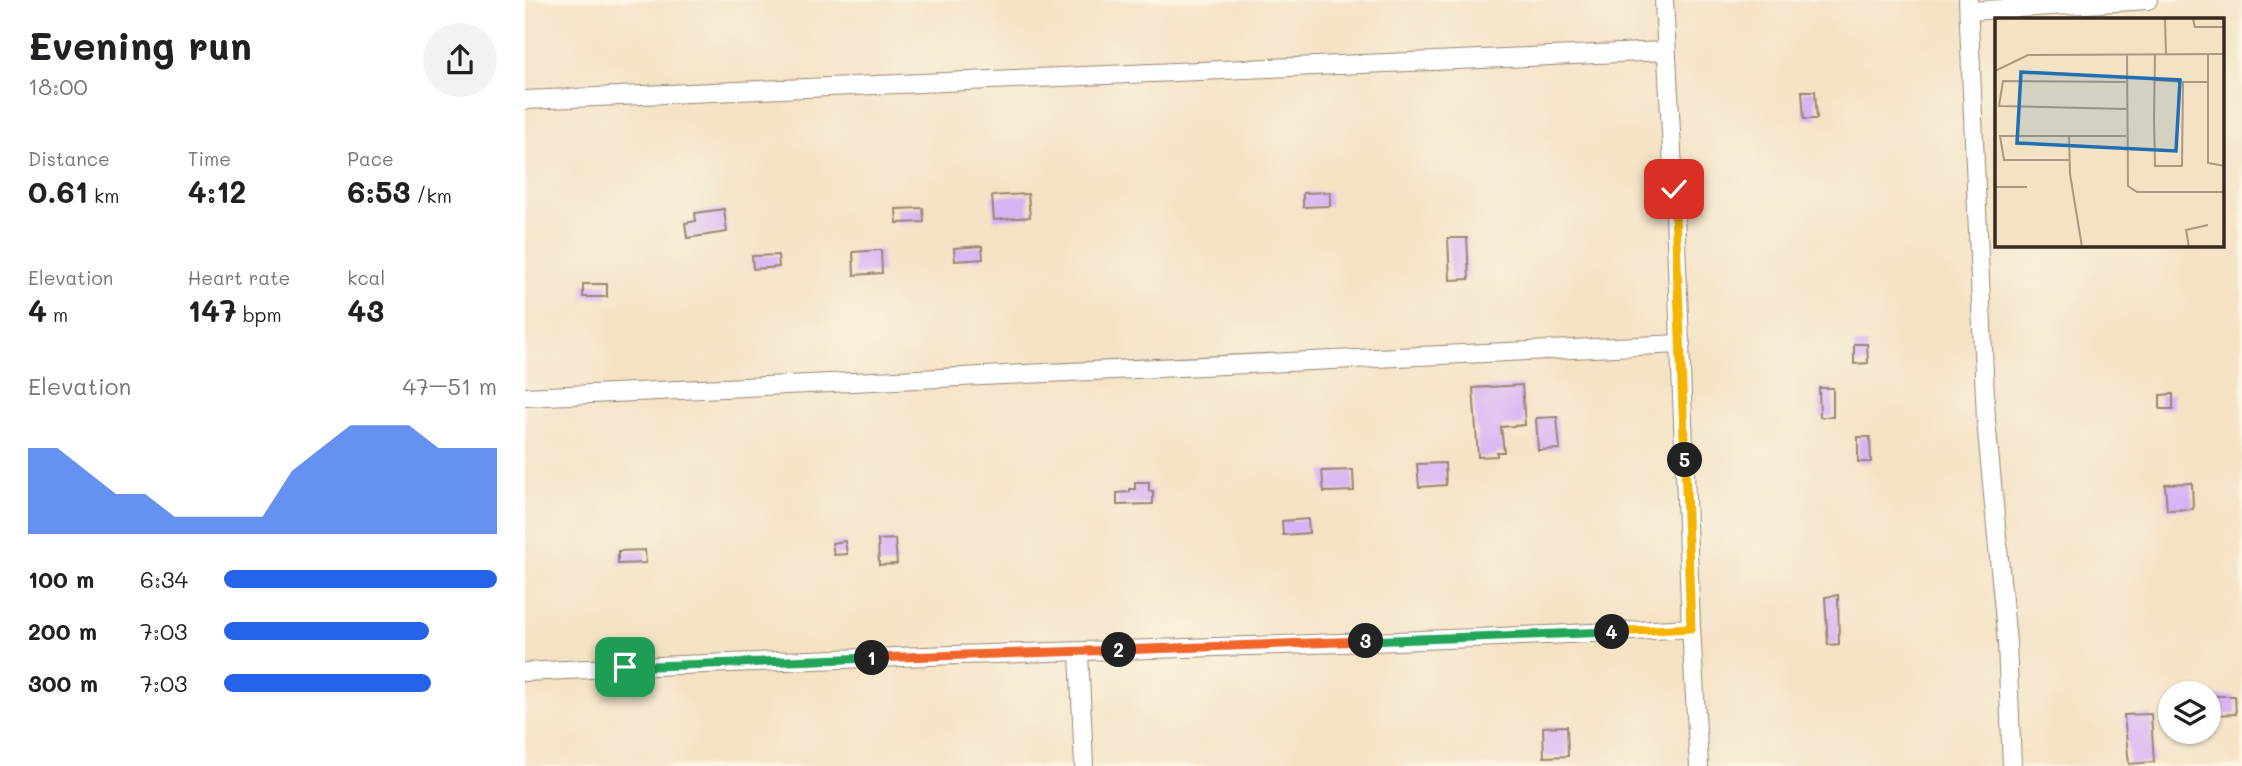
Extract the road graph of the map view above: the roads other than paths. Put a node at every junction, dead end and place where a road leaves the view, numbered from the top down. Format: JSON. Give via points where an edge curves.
{"nodes":[{"id":1,"x":1664,"y":0,"type":"edge"},
{"id":2,"x":2148,"y":0,"type":"edge"},
{"id":3,"x":1969,"y":6,"type":"edge"},
{"id":4,"x":1666,"y":51,"type":"junction"},
{"id":5,"x":525,"y":100,"type":"edge"},
{"id":6,"x":1681,"y":344,"type":"junction"},
{"id":7,"x":525,"y":397,"type":"edge"},
{"id":8,"x":1691,"y":628,"type":"junction"},
{"id":9,"x":1079,"y":652,"type":"junction"},
{"id":10,"x":525,"y":672,"type":"edge"},
{"id":11,"x":1084,"y":766,"type":"edge"},
{"id":12,"x":1699,"y":766,"type":"edge"},
{"id":13,"x":2012,"y":766,"type":"edge"}],
"edges":[{"from":1,"to":4,"type":"street"},
{"from":2,"to":3,"type":"street"},
{"from":3,"to":13,"type":"street","via":[[1986,420],[2007,643]]},
{"from":4,"to":5,"type":"street"},
{"from":4,"to":6,"type":"street"},
{"from":6,"to":7,"type":"street"},
{"from":6,"to":8,"type":"street"},
{"from":8,"to":9,"type":"street"},
{"from":8,"to":12,"type":"street"},
{"from":9,"to":10,"type":"street"},
{"from":9,"to":11,"type":"street"}]}
